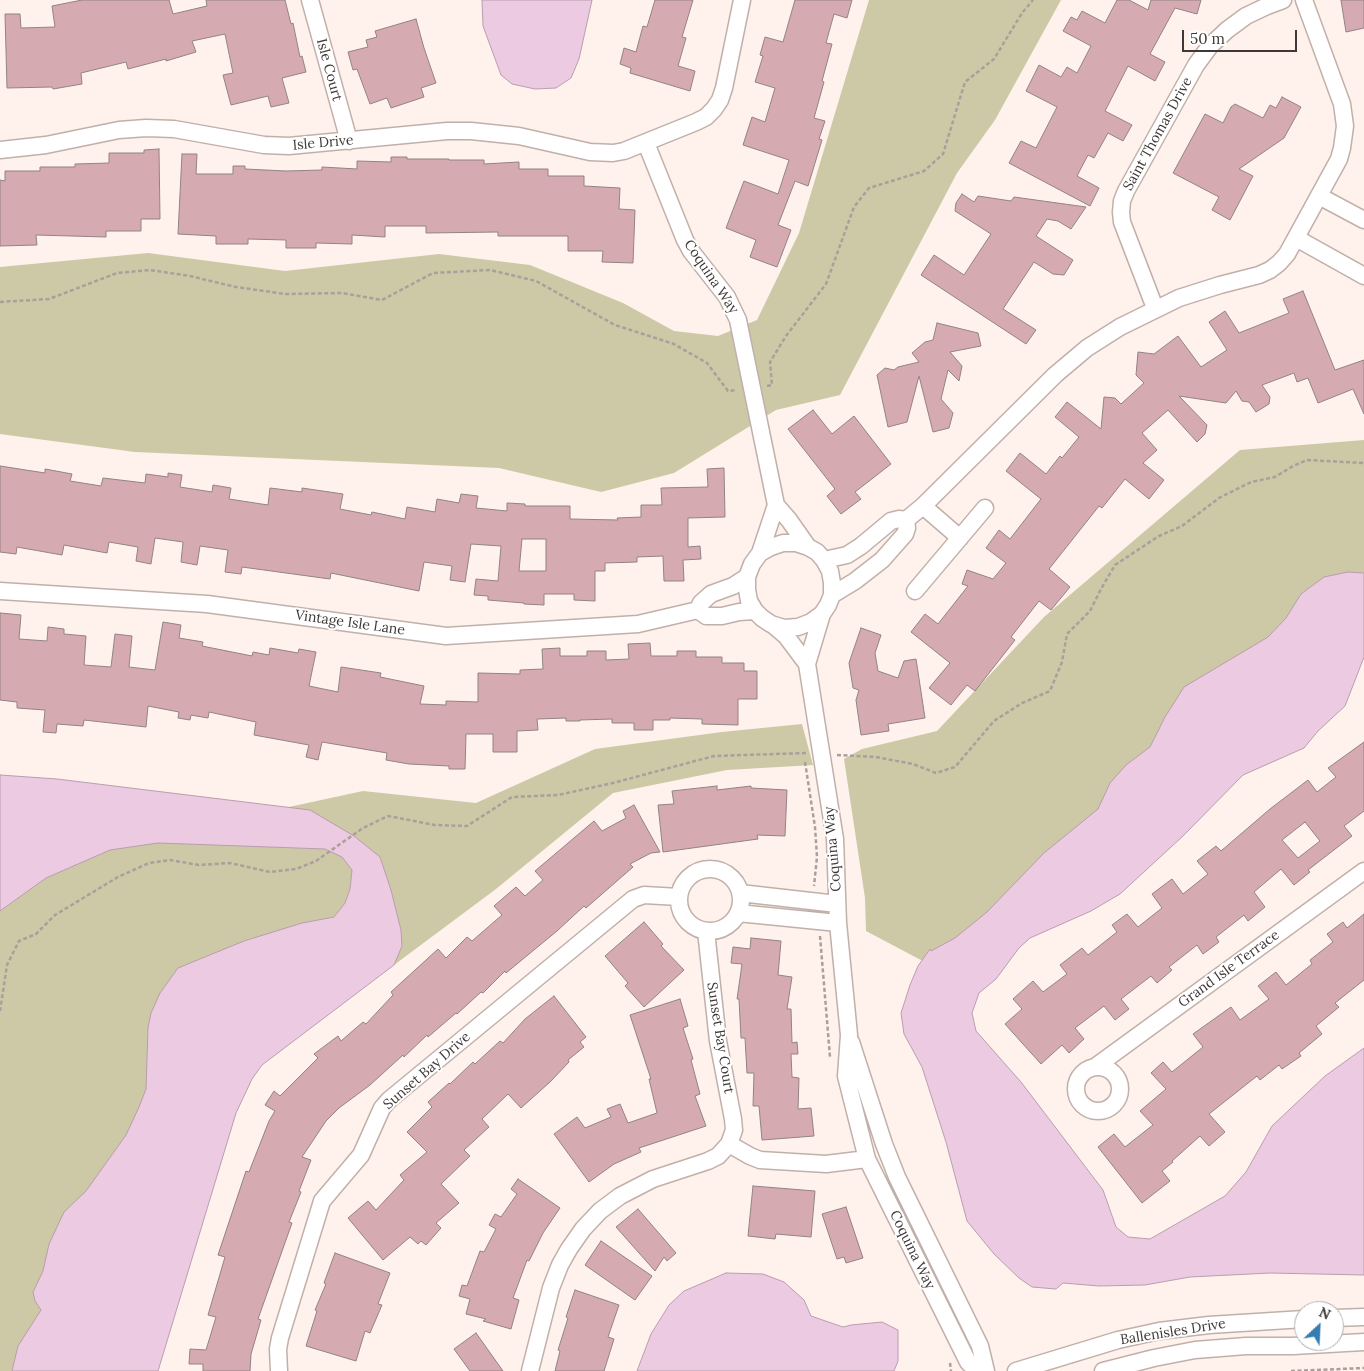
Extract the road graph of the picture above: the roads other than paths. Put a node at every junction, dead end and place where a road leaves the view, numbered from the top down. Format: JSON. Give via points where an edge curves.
{"nodes":[{"id":1,"x":310,"y":0,"type":"edge"},
{"id":2,"x":742,"y":0,"type":"edge"},
{"id":3,"x":1283,"y":0,"type":"edge"},
{"id":4,"x":1304,"y":0,"type":"edge"},
{"id":5,"x":349,"y":141,"type":"junction"},
{"id":6,"x":646,"y":142,"type":"junction"},
{"id":7,"x":0,"y":150,"type":"edge"},
{"id":8,"x":1319,"y":196,"type":"junction"},
{"id":9,"x":1364,"y":220,"type":"edge"},
{"id":10,"x":1296,"y":238,"type":"junction"},
{"id":11,"x":1364,"y":276,"type":"edge"},
{"id":12,"x":1155,"y":308,"type":"junction"},
{"id":13,"x":776,"y":505,"type":"junction"},
{"id":14,"x":923,"y":506,"type":"junction"},
{"id":15,"x":985,"y":508,"type":"dead end"},
{"id":16,"x":906,"y":520,"type":"junction"},
{"id":17,"x":878,"y":532,"type":"junction"},
{"id":18,"x":960,"y":538,"type":"junction"},
{"id":19,"x":808,"y":546,"type":"junction"},
{"id":20,"x":894,"y":546,"type":"junction"},
{"id":21,"x":760,"y":553,"type":"junction"},
{"id":22,"x":824,"y":560,"type":"junction"},
{"id":23,"x":747,"y":577,"type":"junction"},
{"id":24,"x":915,"y":591,"type":"dead end"},
{"id":25,"x":0,"y":592,"type":"edge"},
{"id":26,"x":832,"y":594,"type":"junction"},
{"id":27,"x":698,"y":610,"type":"junction"},
{"id":28,"x":755,"y":611,"type":"junction"},
{"id":29,"x":822,"y":614,"type":"junction"},
{"id":30,"x":771,"y":624,"type":"junction"},
{"id":31,"x":807,"y":664,"type":"junction"},
{"id":32,"x":1364,"y":871,"type":"edge"},
{"id":33,"x":740,"y":893,"type":"junction"},
{"id":34,"x":679,"y":897,"type":"junction"},
{"id":35,"x":837,"y":904,"type":"junction"},
{"id":36,"x":738,"y":912,"type":"junction"},
{"id":37,"x":838,"y":923,"type":"junction"},
{"id":38,"x":706,"y":931,"type":"junction"},
{"id":39,"x":849,"y":1035,"type":"junction"},
{"id":40,"x":1095,"y":1067,"type":"dead end"},
{"id":41,"x":729,"y":1144,"type":"junction"},
{"id":42,"x":867,"y":1159,"type":"junction"},
{"id":43,"x":1364,"y":1317,"type":"edge"},
{"id":44,"x":1344,"y":1318,"type":"edge"},
{"id":45,"x":1294,"y":1320,"type":"edge"},
{"id":46,"x":1364,"y":1342,"type":"edge"},
{"id":47,"x":279,"y":1371,"type":"edge"},
{"id":48,"x":530,"y":1371,"type":"edge"},
{"id":49,"x":977,"y":1371,"type":"edge"},
{"id":50,"x":986,"y":1371,"type":"edge"},
{"id":51,"x":1016,"y":1371,"type":"edge"},
{"id":52,"x":1103,"y":1371,"type":"edge"}],
"edges":[{"from":1,"to":5,"type":"street","name":"Isle Court"},
{"from":2,"to":6,"type":"street","name":"Isle Drive","via":[[724,88],[714,110],[696,122]]},
{"from":3,"to":12,"type":"street","name":"Saint Thomas Drive","via":[[1246,16],[1210,46],[1196,65],[1126,191],[1122,201],[1122,222]]},
{"from":4,"to":8,"type":"street","via":[[1345,120],[1339,158]]},
{"from":5,"to":6,"type":"street","name":"Isle Drive","via":[[447,131],[479,132],[519,136],[601,154],[624,151]]},
{"from":5,"to":7,"type":"street","name":"Isle Drive","via":[[264,145],[174,129],[146,128]]},
{"from":6,"to":13,"type":"street","name":"Coquina Way","via":[[685,240],[738,320]]},
{"from":8,"to":9,"type":"street"},
{"from":8,"to":10,"type":"street"},
{"from":10,"to":11,"type":"street"},
{"from":10,"to":12,"type":"street","via":[[1283,259],[1259,276],[1220,285]]},
{"from":12,"to":14,"type":"street","via":[[1088,348],[1055,376]]},
{"from":13,"to":19,"type":"street","name":"Coquina Way"},
{"from":13,"to":21,"type":"street"},
{"from":14,"to":16,"type":"street"},
{"from":14,"to":18,"type":"street"},
{"from":15,"to":18,"type":"street"},
{"from":16,"to":17,"type":"street","via":[[891,521]]},
{"from":16,"to":20,"type":"street","via":[[905,534]]},
{"from":17,"to":20,"type":"street"},
{"from":17,"to":22,"type":"street","via":[[847,556]]},
{"from":18,"to":24,"type":"street"},
{"from":19,"to":21,"type":"street","via":[[783,543]]},
{"from":19,"to":22,"type":"street"},
{"from":20,"to":26,"type":"street","via":[[855,581]]},
{"from":21,"to":23,"type":"street"},
{"from":22,"to":26,"type":"street","via":[[831,577]]},
{"from":23,"to":27,"type":"street","via":[[711,594]]},
{"from":23,"to":28,"type":"street","via":[[749,601]]},
{"from":25,"to":27,"type":"street","name":"Vintage Isle Lane","via":[[207,604],[446,636],[638,624]]},
{"from":26,"to":29,"type":"street"},
{"from":27,"to":28,"type":"street","name":"Vintage Isle Lane","via":[[706,616]]},
{"from":28,"to":30,"type":"street"},
{"from":29,"to":30,"type":"street","via":[[798,627],[784,628]]},
{"from":29,"to":31,"type":"street","name":"Coquina Way"},
{"from":30,"to":31,"type":"street","name":"Coquina Way","via":[[786,636]]},
{"from":31,"to":35,"type":"street","name":"Coquina Way","via":[[835,839]]},
{"from":32,"to":40,"type":"street","name":"Grand Isle Terrace"},
{"from":33,"to":34,"type":"street","via":[[730,876],[711,869],[692,875],[684,883]]},
{"from":33,"to":35,"type":"street"},
{"from":33,"to":36,"type":"street"},
{"from":34,"to":38,"type":"street","via":[[681,913],[687,922]]},
{"from":34,"to":47,"type":"street","name":"Sunset Bay Drive","via":[[644,895],[633,899],[382,1108],[361,1155],[322,1200],[280,1338]]},
{"from":35,"to":37,"type":"street","name":"Coquina Way"},
{"from":36,"to":37,"type":"street"},
{"from":36,"to":38,"type":"street","via":[[725,927]]},
{"from":37,"to":39,"type":"street","name":"Coquina Way"},
{"from":38,"to":41,"type":"street","name":"Sunset Bay Court","via":[[718,1041],[733,1118],[734,1130]]},
{"from":39,"to":42,"type":"street","name":"Coquina Way","via":[[846,1076]]},
{"from":39,"to":50,"type":"street","name":"Coquina Way","via":[[897,1177],[980,1346]]},
{"from":41,"to":42,"type":"street","via":[[760,1160],[826,1164]]},
{"from":41,"to":48,"type":"street","via":[[708,1161],[653,1179],[620,1196],[583,1228],[569,1248],[551,1288]]},
{"from":42,"to":49,"type":"street","name":"Coquina Way","via":[[968,1362]]},
{"from":43,"to":44,"type":"street"},
{"from":45,"to":51,"type":"street","name":"Ballenisles Drive","via":[[1159,1331]]},
{"from":46,"to":52,"type":"street","name":"Ballenisles Drive","via":[[1195,1350]]}]}
